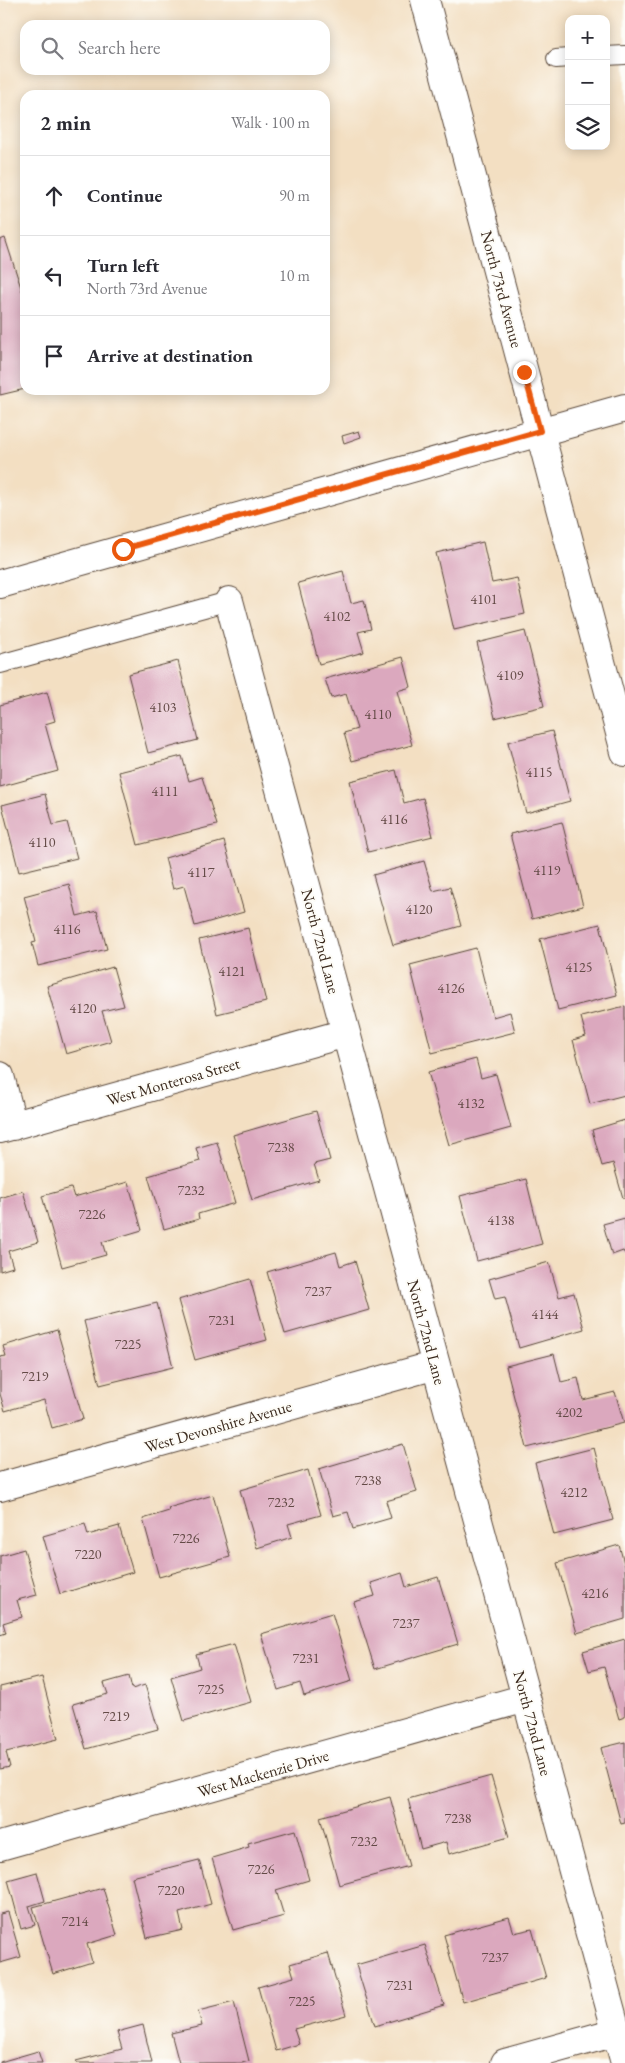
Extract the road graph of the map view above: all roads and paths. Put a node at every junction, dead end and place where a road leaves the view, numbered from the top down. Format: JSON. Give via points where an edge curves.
{"nodes":[{"id":1,"x":425,"y":0,"type":"edge"},
{"id":2,"x":625,"y":55,"type":"edge"},
{"id":3,"x":610,"y":56,"type":"edge"},
{"id":4,"x":625,"y":408,"type":"edge"},
{"id":5,"x":540,"y":431,"type":"junction"},
{"id":6,"x":0,"y":584,"type":"edge"},
{"id":7,"x":229,"y":601,"type":"joint"},
{"id":8,"x":0,"y":664,"type":"edge"},
{"id":9,"x":625,"y":752,"type":"edge"},
{"id":10,"x":346,"y":1033,"type":"junction"},
{"id":11,"x":0,"y":1076,"type":"edge"},
{"id":12,"x":7,"y":1128,"type":"edge"},
{"id":13,"x":436,"y":1365,"type":"junction"},
{"id":14,"x":0,"y":1487,"type":"edge"},
{"id":15,"x":526,"y":1698,"type":"junction"},
{"id":16,"x":0,"y":1846,"type":"edge"},
{"id":17,"x":616,"y":2032,"type":"junction"},
{"id":18,"x":505,"y":2063,"type":"edge"},
{"id":19,"x":625,"y":2063,"type":"edge"}],
"edges":[{"from":1,"to":5,"type":"street","name":"North 73rd Avenue"},
{"from":2,"to":3,"type":"lane"},
{"from":4,"to":5,"type":"street"},
{"from":5,"to":6,"type":"street"},
{"from":5,"to":9,"type":"street","name":"North 73rd Avenue"},
{"from":7,"to":8,"type":"lane"},
{"from":7,"to":10,"type":"street","name":"North 72nd Lane"},
{"from":10,"to":12,"type":"street","name":"West Monterosa Street"},
{"from":10,"to":13,"type":"street","name":"North 72nd Lane"},
{"from":11,"to":12,"type":"street"},
{"from":13,"to":14,"type":"street","name":"West Devonshire Avenue"},
{"from":13,"to":15,"type":"street","name":"North 72nd Lane"},
{"from":15,"to":16,"type":"street","name":"West Mackenzie Drive"},
{"from":15,"to":17,"type":"street","name":"North 72nd Lane"},
{"from":17,"to":18,"type":"street"},
{"from":17,"to":19,"type":"street","name":"North 72nd Lane"}]}
